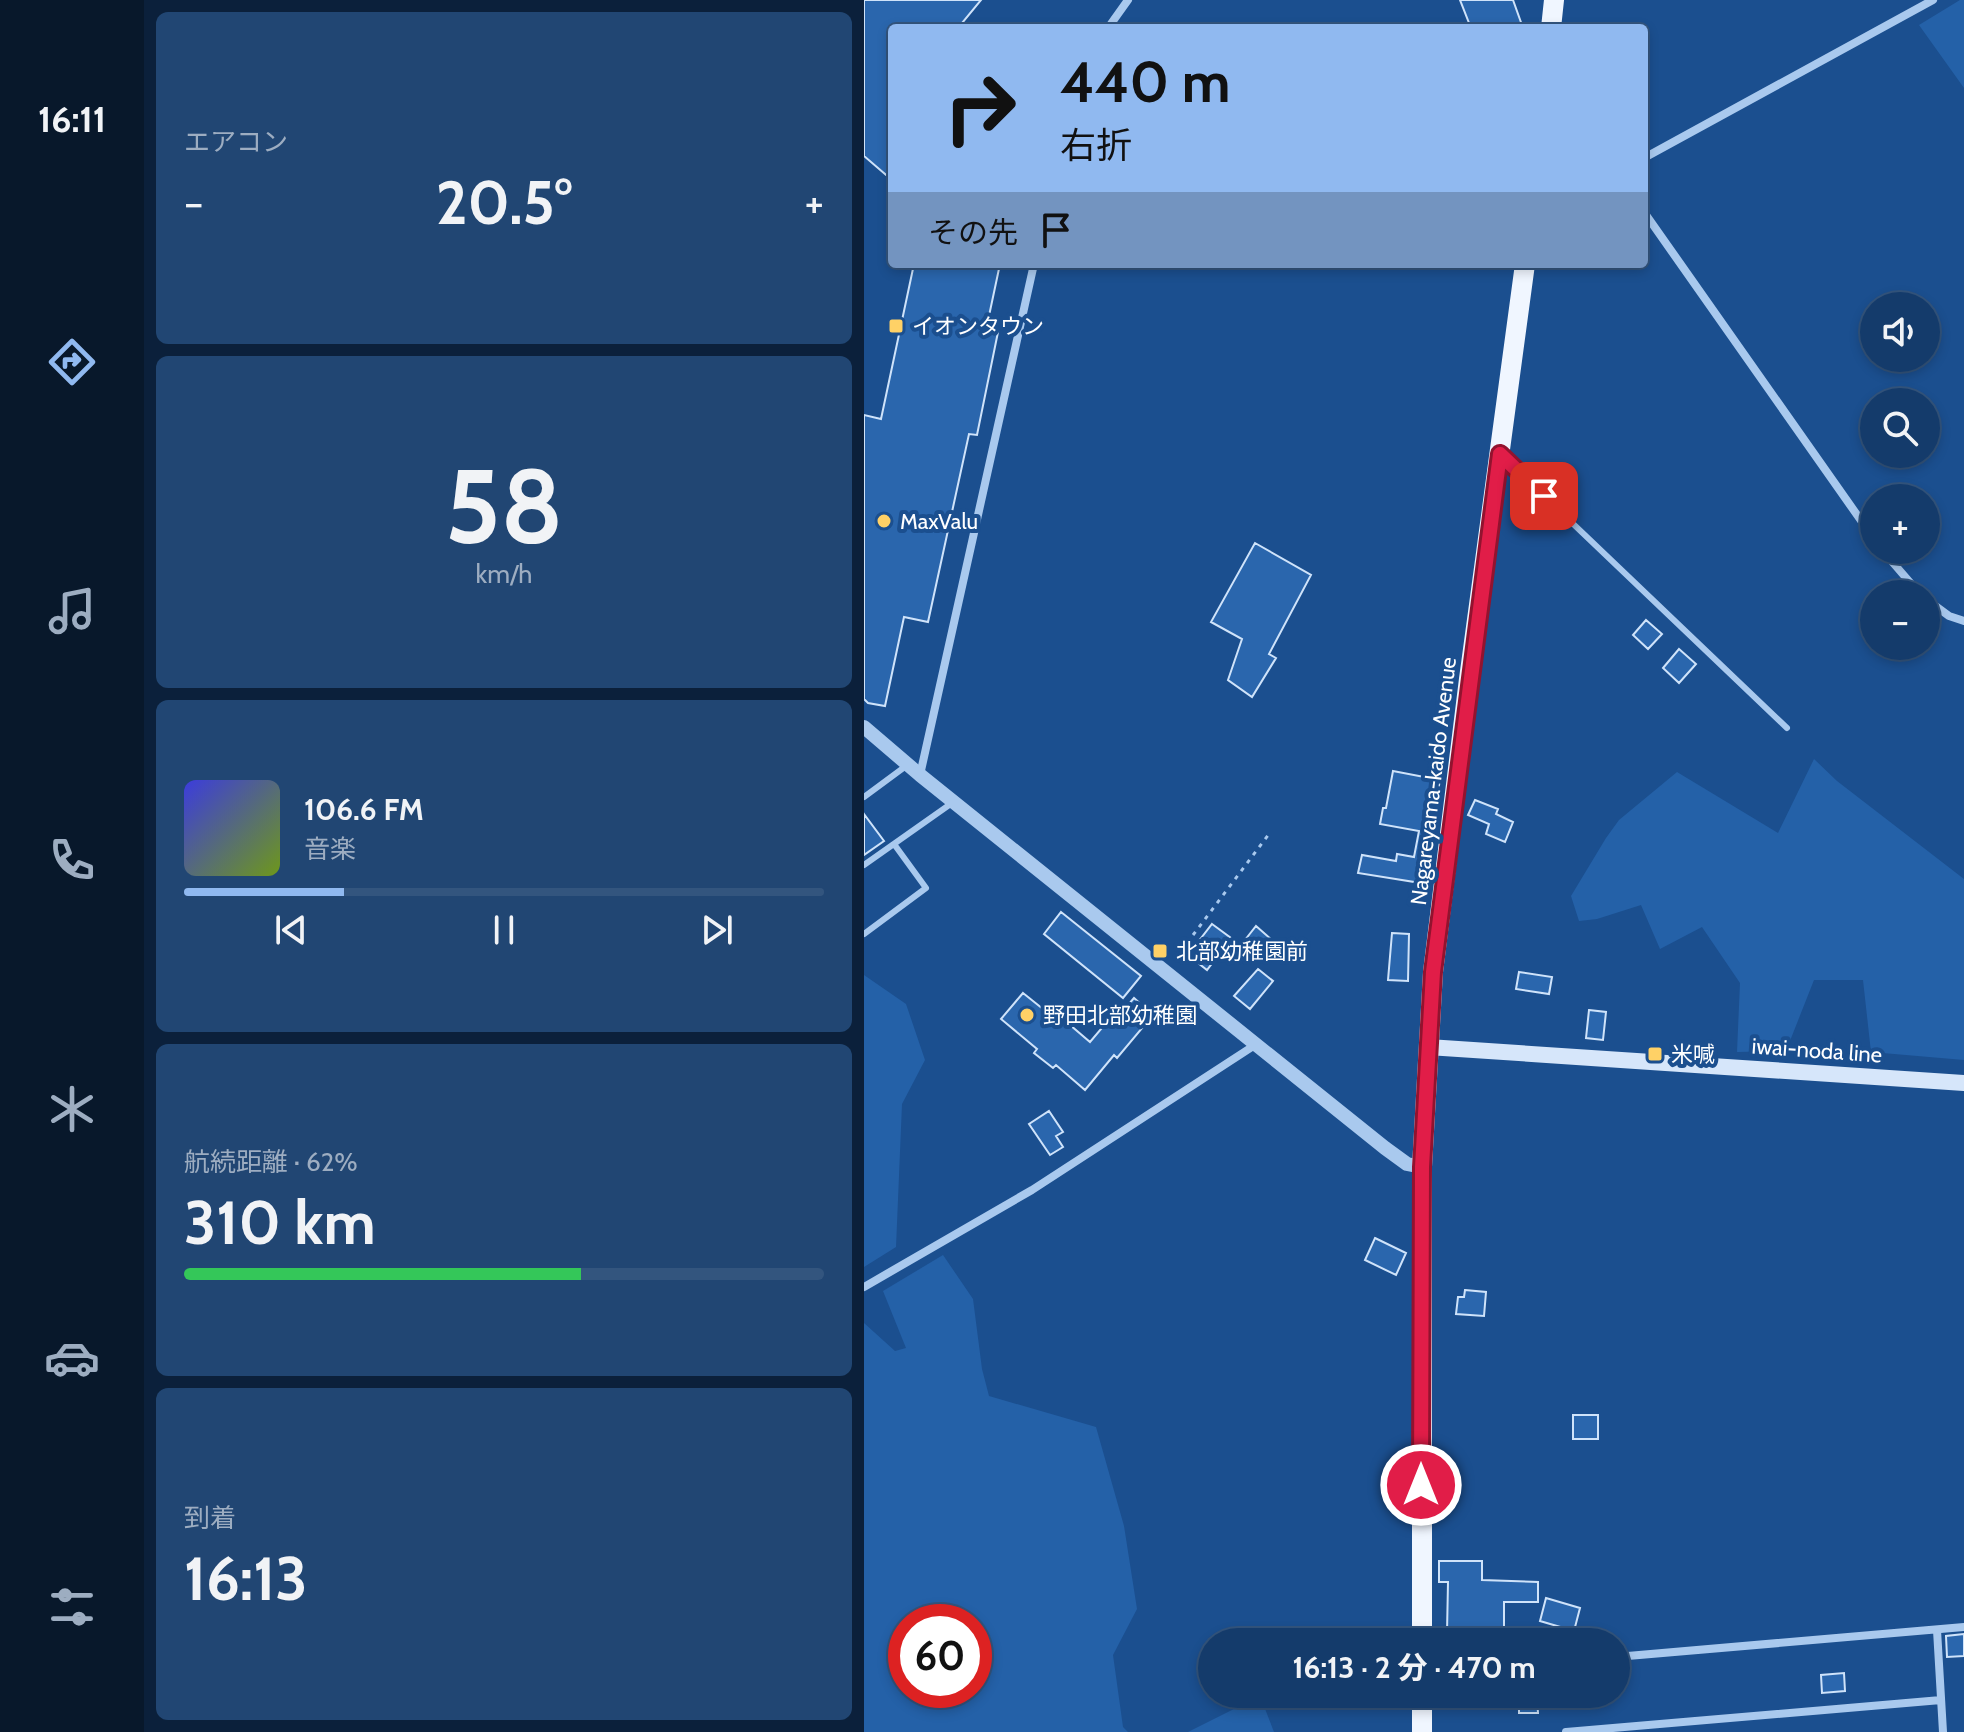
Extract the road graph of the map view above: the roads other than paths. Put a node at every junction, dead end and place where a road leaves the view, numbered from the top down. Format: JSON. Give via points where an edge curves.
{"nodes":[{"id":1,"x":1128,"y":0,"type":"edge"},
{"id":2,"x":1554,"y":0,"type":"edge"},
{"id":3,"x":1933,"y":0,"type":"edge"},
{"id":4,"x":1111,"y":24,"type":"edge"},
{"id":5,"x":1551,"y":24,"type":"edge"},
{"id":6,"x":1648,"y":156,"type":"edge"},
{"id":7,"x":1648,"y":218,"type":"edge"},
{"id":8,"x":1033,"y":268,"type":"edge"},
{"id":9,"x":1524,"y":268,"type":"edge"},
{"id":10,"x":1500,"y":454,"type":"junction"},
{"id":11,"x":1860,"y":519,"type":"edge"},
{"id":12,"x":1894,"y":564,"type":"edge"},
{"id":13,"x":1908,"y":580,"type":"edge"},
{"id":14,"x":1940,"y":609,"type":"edge"},
{"id":15,"x":1964,"y":621,"type":"edge"},
{"id":16,"x":864,"y":727,"type":"edge"},
{"id":17,"x":1787,"y":728,"type":"dead end"},
{"id":18,"x":908,"y":765,"type":"junction"},
{"id":19,"x":920,"y":775,"type":"junction"},
{"id":20,"x":864,"y":797,"type":"edge"},
{"id":21,"x":953,"y":802,"type":"junction"},
{"id":22,"x":894,"y":844,"type":"junction"},
{"id":23,"x":864,"y":865,"type":"edge"},
{"id":24,"x":864,"y":934,"type":"edge"},
{"id":25,"x":1255,"y":1045,"type":"junction"},
{"id":26,"x":1428,"y":1047,"type":"junction"},
{"id":27,"x":1964,"y":1083,"type":"edge"},
{"id":28,"x":1422,"y":1167,"type":"junction"},
{"id":29,"x":864,"y":1287,"type":"edge"},
{"id":30,"x":1964,"y":1627,"type":"edge"},
{"id":31,"x":1422,"y":1628,"type":"edge"},
{"id":32,"x":1937,"y":1630,"type":"junction"},
{"id":33,"x":1630,"y":1656,"type":"edge"},
{"id":34,"x":1941,"y":1700,"type":"junction"},
{"id":35,"x":1422,"y":1708,"type":"edge"},
{"id":36,"x":1422,"y":1732,"type":"edge"},
{"id":37,"x":1566,"y":1732,"type":"edge"},
{"id":38,"x":1943,"y":1732,"type":"edge"}],
"edges":[{"from":1,"to":4,"type":"street"},
{"from":2,"to":5,"type":"main road"},
{"from":3,"to":6,"type":"street"},
{"from":7,"to":11,"type":"street"},
{"from":8,"to":19,"type":"street"},
{"from":9,"to":10,"type":"main road","name":"Nagareyama-kaido Avenue"},
{"from":10,"to":17,"type":"lane"},
{"from":10,"to":26,"type":"main road","name":"Nagareyama-kaido Avenue","via":[[1442,897]]},
{"from":12,"to":13,"type":"street"},
{"from":14,"to":15,"type":"street"},
{"from":16,"to":18,"type":"street"},
{"from":18,"to":19,"type":"street"},
{"from":18,"to":20,"type":"lane"},
{"from":19,"to":21,"type":"street"},
{"from":21,"to":22,"type":"lane"},
{"from":21,"to":25,"type":"street"},
{"from":22,"to":23,"type":"lane"},
{"from":22,"to":24,"type":"lane","via":[[926,888]]},
{"from":25,"to":28,"type":"street","via":[[1397,1158]]},
{"from":25,"to":29,"type":"street","via":[[1032,1190]]},
{"from":26,"to":27,"type":"main road","name":"iwai-noda line"},
{"from":26,"to":28,"type":"main road","name":"Nagareyama-kaido Avenue"},
{"from":28,"to":31,"type":"main road","name":"Nagareyama-kaido Avenue"},
{"from":30,"to":32,"type":"street"},
{"from":32,"to":33,"type":"street"},
{"from":32,"to":34,"type":"street"},
{"from":34,"to":37,"type":"street"},
{"from":34,"to":38,"type":"street"},
{"from":35,"to":36,"type":"main road"}]}
